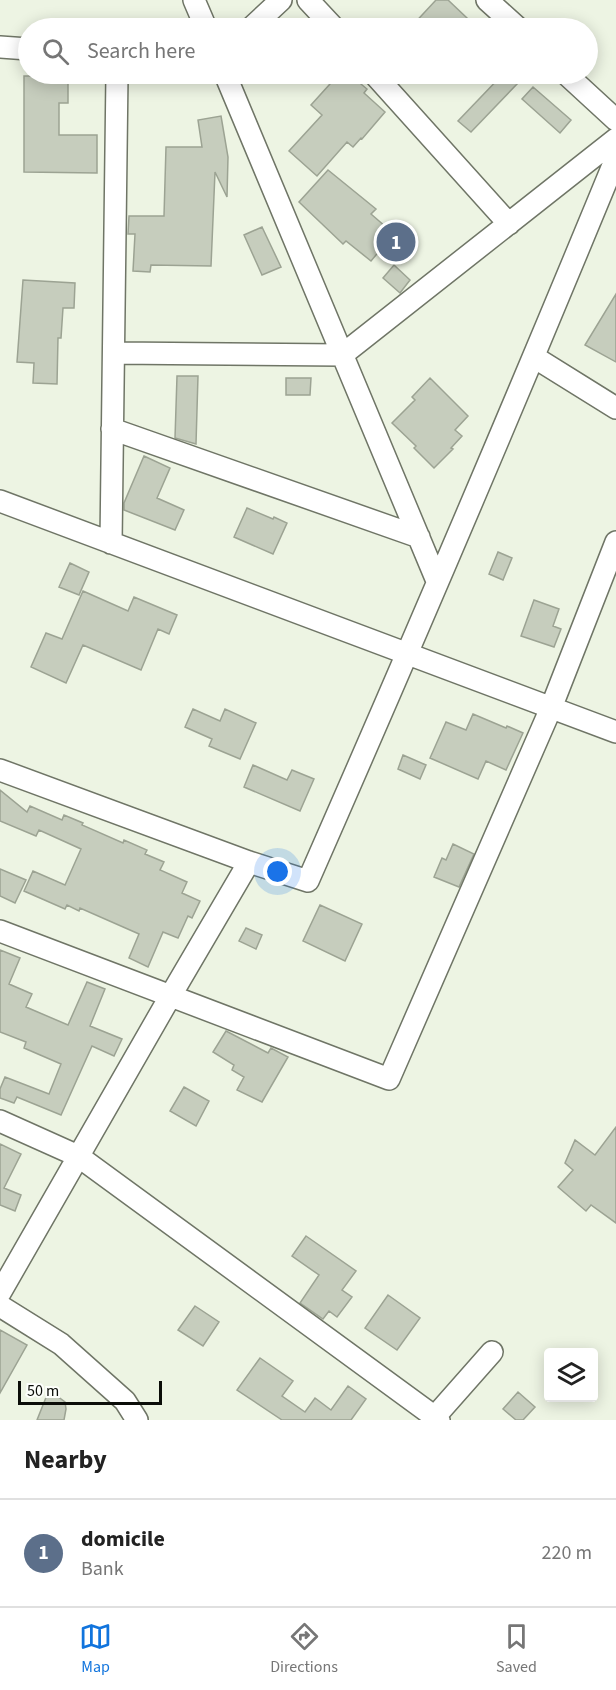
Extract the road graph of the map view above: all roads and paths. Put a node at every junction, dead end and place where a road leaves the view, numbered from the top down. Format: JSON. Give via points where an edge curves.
{"nodes":[{"id":1,"x":194,"y":0,"type":"edge"},
{"id":2,"x":281,"y":0,"type":"edge"},
{"id":3,"x":308,"y":0,"type":"edge"},
{"id":4,"x":487,"y":0,"type":"edge"},
{"id":5,"x":202,"y":18,"type":"edge"},
{"id":6,"x":262,"y":18,"type":"edge"},
{"id":7,"x":325,"y":18,"type":"edge"},
{"id":8,"x":507,"y":18,"type":"edge"},
{"id":9,"x":0,"y":47,"type":"edge"},
{"id":10,"x":18,"y":48,"type":"edge"},
{"id":11,"x":117,"y":84,"type":"edge"},
{"id":12,"x":229,"y":84,"type":"edge"},
{"id":13,"x":383,"y":84,"type":"edge"},
{"id":14,"x":577,"y":84,"type":"edge"},
{"id":15,"x":616,"y":120,"type":"edge"},
{"id":16,"x":616,"y":140,"type":"edge"},
{"id":17,"x":616,"y":158,"type":"edge"},
{"id":18,"x":509,"y":224,"type":"junction"},
{"id":19,"x":114,"y":353,"type":"junction"},
{"id":20,"x":342,"y":355,"type":"junction"},
{"id":21,"x":534,"y":357,"type":"junction"},
{"id":22,"x":616,"y":408,"type":"edge"},
{"id":23,"x":112,"y":429,"type":"junction"},
{"id":24,"x":0,"y":501,"type":"edge"},
{"id":25,"x":419,"y":537,"type":"junction"},
{"id":26,"x":616,"y":542,"type":"edge"},
{"id":27,"x":111,"y":543,"type":"junction"},
{"id":28,"x":437,"y":581,"type":"junction"},
{"id":29,"x":408,"y":654,"type":"junction"},
{"id":30,"x":551,"y":708,"type":"junction"},
{"id":31,"x":616,"y":732,"type":"edge"},
{"id":32,"x":0,"y":770,"type":"edge"},
{"id":33,"x":249,"y":862,"type":"junction"},
{"id":34,"x":0,"y":931,"type":"edge"},
{"id":35,"x":171,"y":995,"type":"junction"},
{"id":36,"x":0,"y":1121,"type":"edge"},
{"id":37,"x":78,"y":1156,"type":"junction"},
{"id":38,"x":0,"y":1293,"type":"edge"},
{"id":39,"x":0,"y":1306,"type":"edge"},
{"id":40,"x":492,"y":1352,"type":"dead end"},
{"id":41,"x":435,"y":1419,"type":"edge"},
{"id":42,"x":137,"y":1420,"type":"edge"}],
"edges":[{"from":1,"to":5,"type":"street"},
{"from":2,"to":6,"type":"street"},
{"from":3,"to":7,"type":"street"},
{"from":4,"to":8,"type":"street"},
{"from":9,"to":10,"type":"street"},
{"from":11,"to":19,"type":"street"},
{"from":12,"to":20,"type":"street"},
{"from":13,"to":18,"type":"street"},
{"from":14,"to":15,"type":"street"},
{"from":16,"to":18,"type":"street"},
{"from":17,"to":21,"type":"street"},
{"from":18,"to":20,"type":"street"},
{"from":19,"to":20,"type":"street"},
{"from":19,"to":23,"type":"street"},
{"from":20,"to":25,"type":"street"},
{"from":21,"to":22,"type":"street"},
{"from":21,"to":28,"type":"street"},
{"from":23,"to":25,"type":"street"},
{"from":23,"to":27,"type":"street"},
{"from":24,"to":27,"type":"street"},
{"from":25,"to":28,"type":"street"},
{"from":26,"to":30,"type":"street"},
{"from":27,"to":29,"type":"street"},
{"from":28,"to":29,"type":"street"},
{"from":29,"to":30,"type":"street"},
{"from":29,"to":33,"type":"street","via":[[308,881]]},
{"from":30,"to":31,"type":"street"},
{"from":30,"to":35,"type":"street","via":[[389,1079]]},
{"from":32,"to":33,"type":"street"},
{"from":33,"to":35,"type":"street"},
{"from":34,"to":35,"type":"street"},
{"from":35,"to":37,"type":"street"},
{"from":36,"to":37,"type":"street"},
{"from":37,"to":38,"type":"street"},
{"from":37,"to":41,"type":"street"},
{"from":39,"to":42,"type":"street","via":[[61,1344],[125,1401]]},
{"from":40,"to":41,"type":"street"}]}
